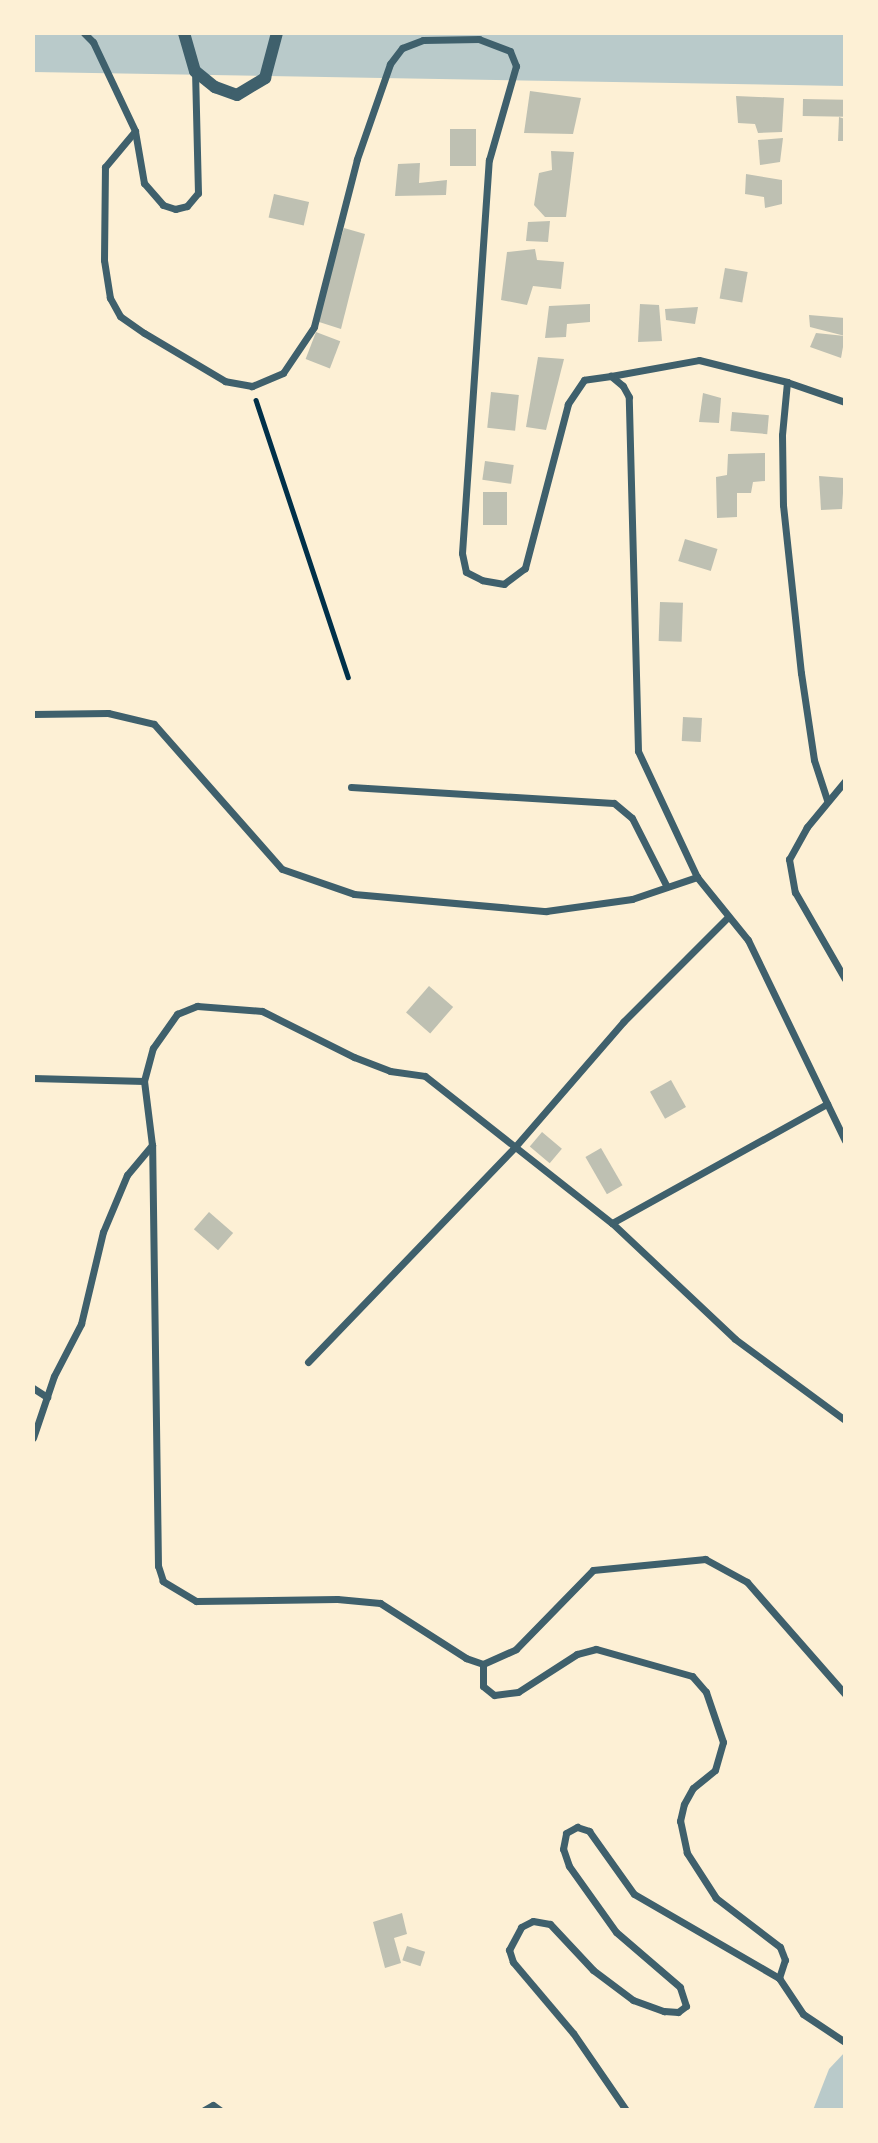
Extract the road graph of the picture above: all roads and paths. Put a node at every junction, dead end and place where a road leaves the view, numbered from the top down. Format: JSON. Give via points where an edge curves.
{"nodes":[{"id":1,"x":84,"y":33,"type":"edge"},
{"id":2,"x":184,"y":33,"type":"edge"},
{"id":3,"x":277,"y":33,"type":"edge"},
{"id":4,"x":195,"y":71,"type":"junction"},
{"id":5,"x":135,"y":131,"type":"junction"},
{"id":6,"x":611,"y":376,"type":"junction"},
{"id":7,"x":787,"y":382,"type":"junction"},
{"id":8,"x":252,"y":386,"type":"junction"},
{"id":9,"x":845,"y":402,"type":"edge"},
{"id":10,"x":348,"y":677,"type":"dead end"},
{"id":11,"x":33,"y":714,"type":"edge"},
{"id":12,"x":845,"y":782,"type":"edge"},
{"id":13,"x":351,"y":787,"type":"dead end"},
{"id":14,"x":827,"y":800,"type":"junction"},
{"id":15,"x":697,"y":877,"type":"junction"},
{"id":16,"x":667,"y":887,"type":"junction"},
{"id":17,"x":727,"y":918,"type":"junction"},
{"id":18,"x":845,"y":979,"type":"edge"},
{"id":19,"x":33,"y":1078,"type":"edge"},
{"id":20,"x":144,"y":1081,"type":"junction"},
{"id":21,"x":827,"y":1104,"type":"junction"},
{"id":22,"x":845,"y":1142,"type":"edge"},
{"id":23,"x":152,"y":1145,"type":"junction"},
{"id":24,"x":514,"y":1148,"type":"junction"},
{"id":25,"x":612,"y":1223,"type":"junction"},
{"id":26,"x":308,"y":1362,"type":"dead end"},
{"id":27,"x":33,"y":1388,"type":"edge"},
{"id":28,"x":47,"y":1397,"type":"junction"},
{"id":29,"x":845,"y":1420,"type":"edge"},
{"id":30,"x":33,"y":1438,"type":"edge"},
{"id":31,"x":483,"y":1664,"type":"junction"},
{"id":32,"x":845,"y":1694,"type":"edge"},
{"id":33,"x":779,"y":1978,"type":"junction"},
{"id":34,"x":845,"y":2042,"type":"edge"},
{"id":35,"x":204,"y":2110,"type":"edge"},
{"id":36,"x":220,"y":2110,"type":"edge"},
{"id":37,"x":626,"y":2110,"type":"edge"}],
"edges":[{"from":1,"to":5,"type":"street","via":[[93,42]]},
{"from":2,"to":4,"type":"street"},
{"from":3,"to":4,"type":"street","via":[[265,78],[252,90],[237,94],[215,87]]},
{"from":4,"to":5,"type":"street","via":[[201,164],[198,193],[187,206],[175,209],[152,195],[144,183]]},
{"from":5,"to":8,"type":"street","via":[[105,167],[104,260],[110,298],[120,316],[144,333],[225,381]]},
{"from":6,"to":7,"type":"street","via":[[699,360]]},
{"from":6,"to":8,"type":"street","via":[[584,380],[568,404],[525,568],[505,584],[466,572],[462,553],[489,160],[516,66],[510,51],[496,43],[454,39],[423,40],[402,48],[390,64],[357,159],[313,327],[283,373]]},
{"from":6,"to":15,"type":"street","via":[[629,397],[638,751]]},
{"from":7,"to":9,"type":"street"},
{"from":7,"to":14,"type":"street","via":[[783,505],[814,760]]},
{"from":8,"to":10,"type":"path"},
{"from":11,"to":16,"type":"street","via":[[108,713],[154,724],[282,869],[354,894],[546,911],[632,899]]},
{"from":12,"to":14,"type":"street"},
{"from":13,"to":16,"type":"street","via":[[614,803],[632,818]]},
{"from":14,"to":18,"type":"street","via":[[789,859],[795,892]]},
{"from":15,"to":16,"type":"street"},
{"from":15,"to":17,"type":"street"},
{"from":17,"to":21,"type":"street","via":[[748,940]]},
{"from":17,"to":24,"type":"street","via":[[623,1022]]},
{"from":19,"to":20,"type":"street"},
{"from":20,"to":23,"type":"street"},
{"from":20,"to":24,"type":"street","via":[[153,1048],[177,1014],[197,1006],[262,1011],[354,1057],[390,1071],[425,1076]]},
{"from":21,"to":22,"type":"street"},
{"from":21,"to":25,"type":"street"},
{"from":23,"to":28,"type":"street","via":[[127,1175],[103,1232],[81,1324]]},
{"from":23,"to":31,"type":"street","via":[[158,1566],[163,1581],[196,1601],[337,1599],[380,1604]]},
{"from":24,"to":25,"type":"street"},
{"from":24,"to":26,"type":"street"},
{"from":25,"to":29,"type":"street","via":[[735,1339]]},
{"from":27,"to":28,"type":"street"},
{"from":28,"to":30,"type":"street"},
{"from":31,"to":32,"type":"street","via":[[516,1649],[593,1570],[705,1559],[747,1582]]},
{"from":31,"to":33,"type":"street","via":[[484,1686],[494,1695],[518,1692],[576,1654],[596,1649],[692,1675],[706,1692],[723,1742],[715,1770],[693,1788],[684,1804],[680,1821],[687,1853],[716,1898],[780,1947],[785,1960]]},
{"from":33,"to":34,"type":"street","via":[[803,2014]]},
{"from":33,"to":37,"type":"street","via":[[634,1894],[589,1831],[577,1827],[566,1833],[563,1849],[569,1866],[616,1932],[686,1996],[686,2006],[678,2012],[633,2000],[593,1970],[550,1924],[533,1920],[513,1938],[509,1950],[513,1962],[573,2033]]},
{"from":35,"to":36,"type":"street","via":[[213,2105]]}]}
